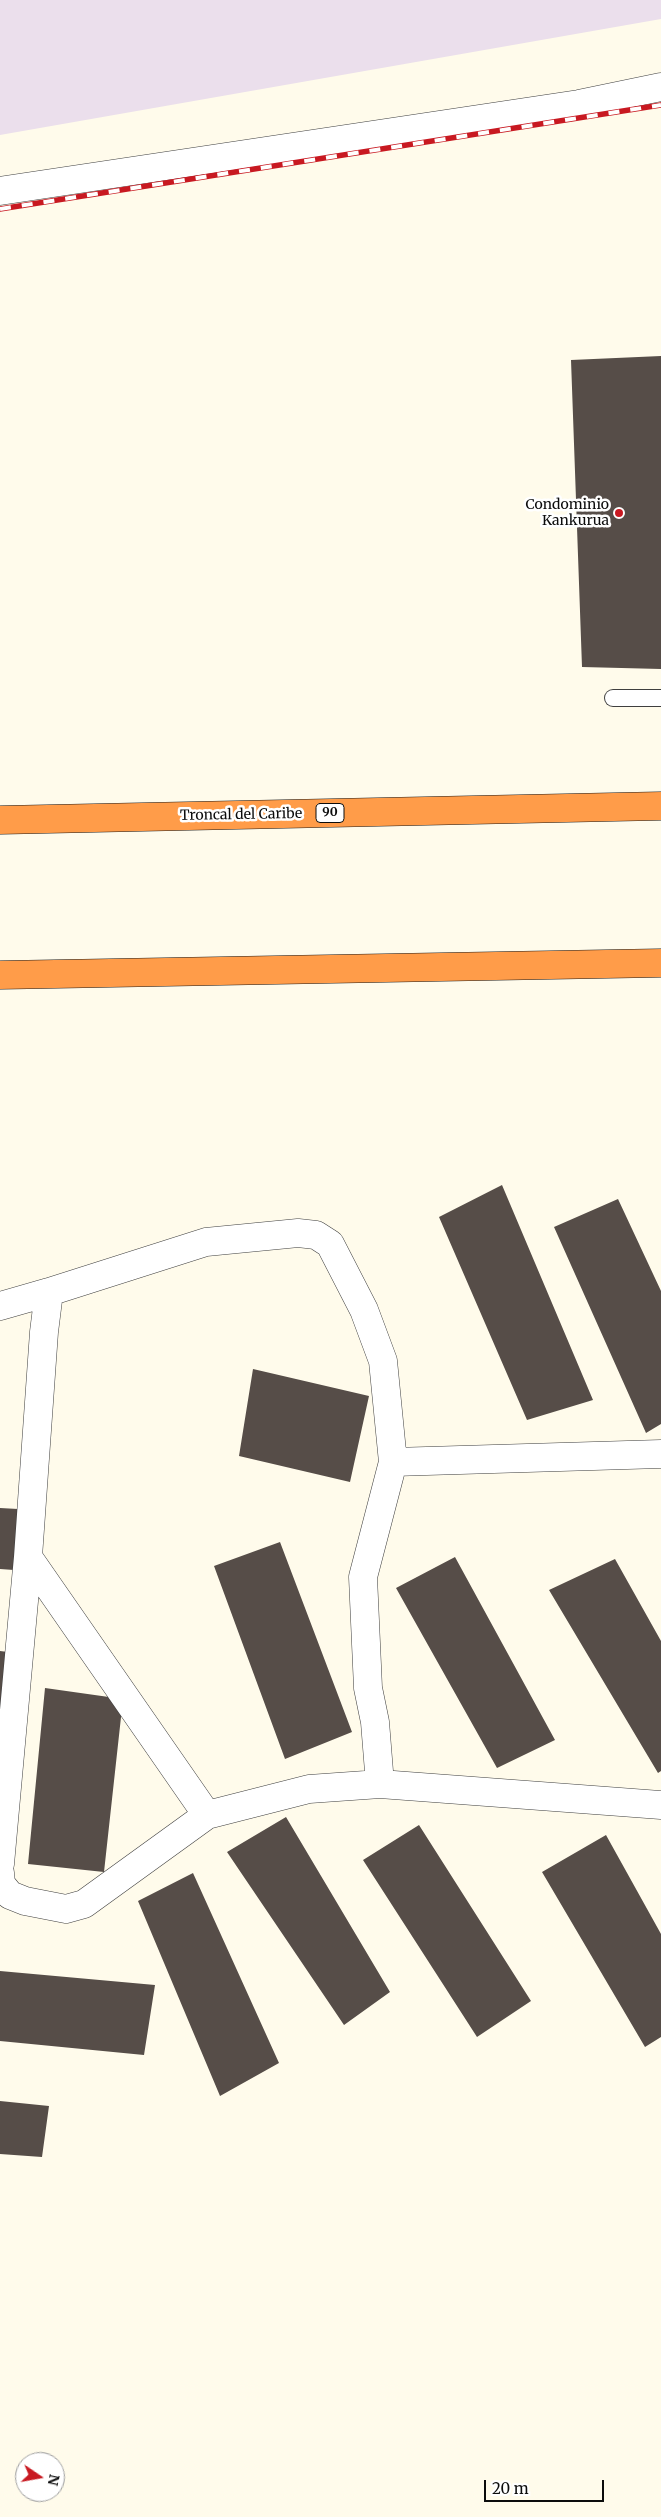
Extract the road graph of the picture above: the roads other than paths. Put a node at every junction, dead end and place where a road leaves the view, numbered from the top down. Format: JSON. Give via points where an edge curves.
{"nodes":[{"id":1,"x":661,"y":87,"type":"edge"},
{"id":2,"x":0,"y":191,"type":"edge"},
{"id":3,"x":614,"y":698,"type":"dead end"},
{"id":4,"x":661,"y":698,"type":"edge"},
{"id":5,"x":661,"y":806,"type":"edge"},
{"id":6,"x":0,"y":820,"type":"edge"},
{"id":7,"x":661,"y":963,"type":"edge"},
{"id":8,"x":0,"y":976,"type":"edge"},
{"id":9,"x":49,"y":1292,"type":"junction"},
{"id":10,"x":0,"y":1306,"type":"edge"},
{"id":11,"x":661,"y":1454,"type":"edge"},
{"id":12,"x":392,"y":1462,"type":"junction"},
{"id":13,"x":28,"y":1557,"type":"junction"},
{"id":14,"x":380,"y":1784,"type":"junction"},
{"id":15,"x":661,"y":1805,"type":"edge"},
{"id":16,"x":207,"y":1815,"type":"junction"},
{"id":17,"x":0,"y":1864,"type":"edge"},
{"id":18,"x":0,"y":1873,"type":"edge"}],
"edges":[{"from":1,"to":2,"type":"street","via":[[579,104]]},
{"from":3,"to":4,"type":"lane"},
{"from":5,"to":6,"type":"highway","name":"Troncal del Caribe","number":"90"},
{"from":7,"to":8,"type":"highway"},
{"from":9,"to":10,"type":"street"},
{"from":9,"to":12,"type":"street","via":[[206,1242],[298,1232],[316,1235],[330,1244],[364,1310],[383,1361]]},
{"from":9,"to":13,"type":"street"},
{"from":11,"to":12,"type":"street"},
{"from":12,"to":14,"type":"street","via":[[363,1576],[368,1688],[375,1722]]},
{"from":13,"to":16,"type":"street"},
{"from":13,"to":17,"type":"street"},
{"from":14,"to":15,"type":"street"},
{"from":14,"to":16,"type":"street","via":[[309,1789]]},
{"from":16,"to":18,"type":"street","via":[[84,1904],[75,1907],[66,1909],[25,1902],[10,1895],[1,1884]]}]}
